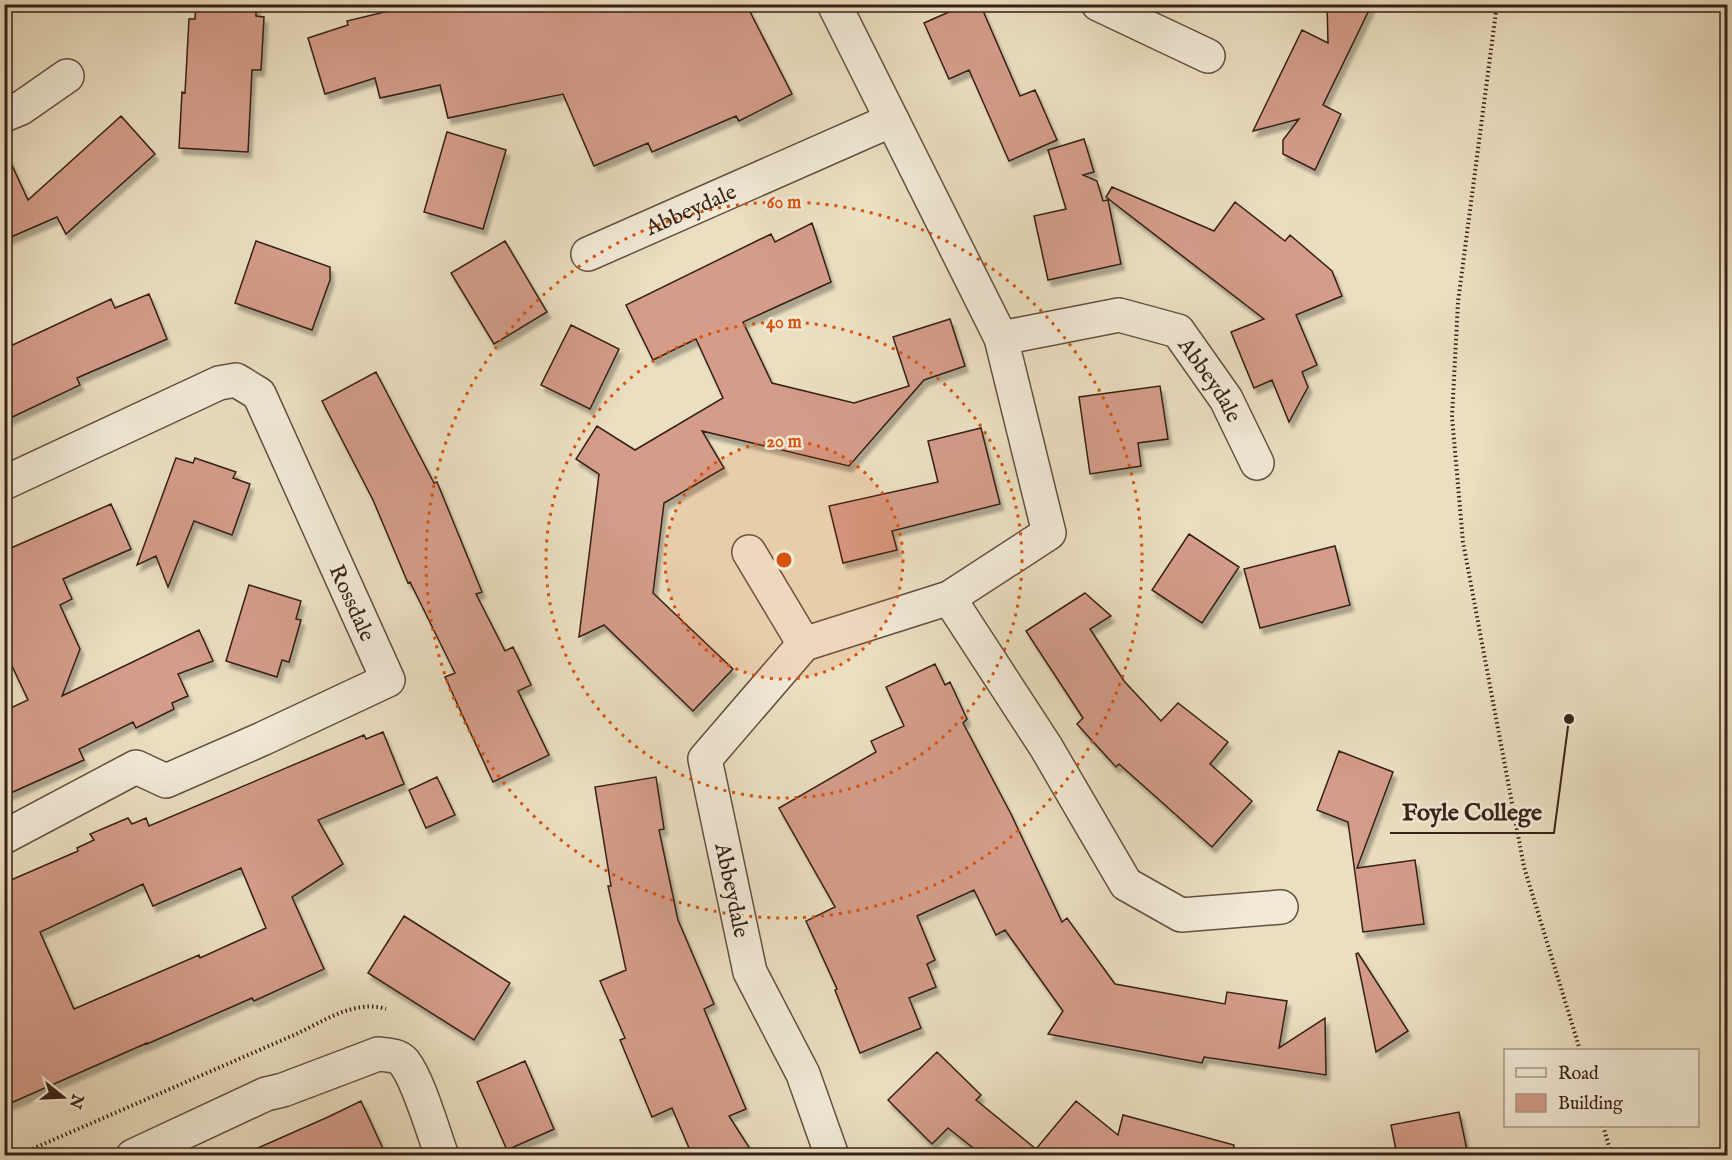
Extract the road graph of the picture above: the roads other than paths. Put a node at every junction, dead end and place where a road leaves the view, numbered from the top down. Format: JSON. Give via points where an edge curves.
{"nodes":[{"id":1,"x":834,"y":4,"type":"edge"},
{"id":2,"x":1098,"y":4,"type":"edge"},
{"id":3,"x":1208,"y":56,"type":"dead end"},
{"id":4,"x":67,"y":76,"type":"dead end"},
{"id":5,"x":4,"y":115,"type":"edge"},
{"id":6,"x":892,"y":120,"type":"junction"},
{"id":7,"x":588,"y":254,"type":"dead end"},
{"id":8,"x":1001,"y":338,"type":"junction"},
{"id":9,"x":1257,"y":463,"type":"dead end"},
{"id":10,"x":4,"y":483,"type":"edge"},
{"id":11,"x":748,"y":552,"type":"dead end"},
{"id":12,"x":949,"y":598,"type":"junction"},
{"id":13,"x":804,"y":644,"type":"junction"},
{"id":14,"x":4,"y":837,"type":"edge"},
{"id":15,"x":1281,"y":908,"type":"dead end"},
{"id":16,"x":133,"y":1155,"type":"edge"},
{"id":17,"x":442,"y":1155,"type":"edge"},
{"id":18,"x":831,"y":1155,"type":"edge"}],
"edges":[{"from":1,"to":6,"type":"street"},
{"from":2,"to":3,"type":"street"},
{"from":4,"to":5,"type":"street"},
{"from":6,"to":7,"type":"street","name":"Abbeydale"},
{"from":6,"to":8,"type":"street"},
{"from":8,"to":9,"type":"street","name":"Abbeydale","via":[[1119,315],[1178,331],[1226,399]]},
{"from":8,"to":12,"type":"street","via":[[1049,533]]},
{"from":10,"to":14,"type":"street","name":"Rossdale","via":[[219,383],[236,380],[259,394],[388,680],[166,781],[136,767]]},
{"from":11,"to":13,"type":"street"},
{"from":12,"to":13,"type":"street"},
{"from":12,"to":15,"type":"street","via":[[1047,747],[1126,884],[1181,915]]},
{"from":13,"to":18,"type":"street","name":"Abbeydale","via":[[705,759],[750,972],[803,1074]]},
{"from":16,"to":17,"type":"street","via":[[266,1094],[378,1054],[404,1061]]}]}
